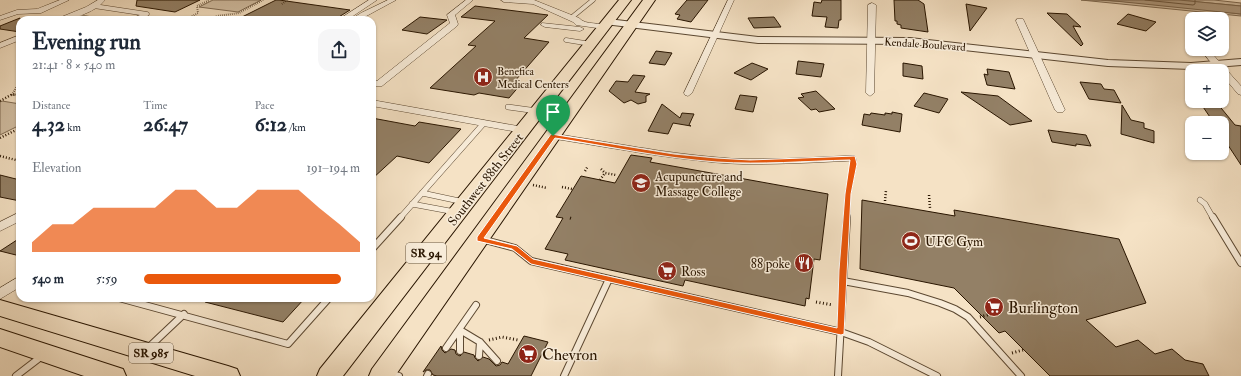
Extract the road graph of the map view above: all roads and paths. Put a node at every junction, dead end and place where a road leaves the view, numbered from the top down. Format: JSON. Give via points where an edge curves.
{"nodes":[{"id":1,"x":66,"y":0,"type":"edge"},
{"id":2,"x":102,"y":0,"type":"edge"},
{"id":3,"x":210,"y":0,"type":"edge"},
{"id":4,"x":263,"y":0,"type":"edge"},
{"id":5,"x":287,"y":0,"type":"edge"},
{"id":6,"x":374,"y":0,"type":"edge"},
{"id":7,"x":393,"y":0,"type":"edge"},
{"id":8,"x":470,"y":0,"type":"edge"},
{"id":9,"x":504,"y":0,"type":"edge"},
{"id":10,"x":592,"y":0,"type":"edge"},
{"id":11,"x":625,"y":0,"type":"edge"},
{"id":12,"x":649,"y":0,"type":"edge"},
{"id":13,"x":731,"y":0,"type":"edge"},
{"id":14,"x":282,"y":4,"type":"dead end"},
{"id":15,"x":94,"y":6,"type":"junction"},
{"id":16,"x":872,"y":6,"type":"dead end"},
{"id":17,"x":0,"y":9,"type":"edge"},
{"id":18,"x":17,"y":12,"type":"junction"},
{"id":19,"x":70,"y":16,"type":"edge"},
{"id":20,"x":142,"y":16,"type":"edge"},
{"id":21,"x":192,"y":16,"type":"edge"},
{"id":22,"x":217,"y":16,"type":"edge"},
{"id":23,"x":348,"y":16,"type":"edge"},
{"id":24,"x":360,"y":16,"type":"edge"},
{"id":25,"x":0,"y":18,"type":"edge"},
{"id":26,"x":573,"y":19,"type":"junction"},
{"id":27,"x":1020,"y":21,"type":"dead end"},
{"id":28,"x":606,"y":24,"type":"junction"},
{"id":29,"x":545,"y":25,"type":"dead end"},
{"id":30,"x":569,"y":28,"type":"junction"},
{"id":31,"x":629,"y":28,"type":"junction"},
{"id":32,"x":580,"y":29,"type":"dead end"},
{"id":33,"x":712,"y":39,"type":"junction"},
{"id":34,"x":16,"y":40,"type":"edge"},
{"id":35,"x":566,"y":40,"type":"dead end"},
{"id":36,"x":591,"y":44,"type":"junction"},
{"id":37,"x":871,"y":44,"type":"junction"},
{"id":38,"x":0,"y":46,"type":"edge"},
{"id":39,"x":1210,"y":56,"type":"edge"},
{"id":40,"x":1038,"y":59,"type":"junction"},
{"id":41,"x":1241,"y":62,"type":"edge"},
{"id":42,"x":1216,"y":64,"type":"edge"},
{"id":43,"x":1185,"y":67,"type":"edge"},
{"id":44,"x":1229,"y":67,"type":"edge"},
{"id":45,"x":1229,"y":71,"type":"edge"},
{"id":46,"x":1241,"y":72,"type":"edge"},
{"id":47,"x":1185,"y":74,"type":"edge"},
{"id":48,"x":1229,"y":79,"type":"edge"},
{"id":49,"x":376,"y":84,"type":"edge"},
{"id":50,"x":16,"y":88,"type":"edge"},
{"id":51,"x":1241,"y":92,"type":"edge"},
{"id":52,"x":688,"y":93,"type":"dead end"},
{"id":53,"x":870,"y":93,"type":"dead end"},
{"id":54,"x":16,"y":94,"type":"edge"},
{"id":55,"x":12,"y":95,"type":"junction"},
{"id":56,"x":0,"y":101,"type":"edge"},
{"id":57,"x":376,"y":104,"type":"edge"},
{"id":58,"x":508,"y":107,"type":"dead end"},
{"id":59,"x":1060,"y":110,"type":"dead end"},
{"id":60,"x":532,"y":119,"type":"junction"},
{"id":61,"x":484,"y":123,"type":"junction"},
{"id":62,"x":16,"y":130,"type":"edge"},
{"id":63,"x":553,"y":136,"type":"junction"},
{"id":64,"x":0,"y":138,"type":"edge"},
{"id":65,"x":0,"y":156,"type":"edge"},
{"id":66,"x":16,"y":160,"type":"edge"},
{"id":67,"x":588,"y":166,"type":"dead end"},
{"id":68,"x":601,"y":168,"type":"dead end"},
{"id":69,"x":585,"y":170,"type":"dead end"},
{"id":70,"x":605,"y":173,"type":"junction"},
{"id":71,"x":616,"y":175,"type":"dead end"},
{"id":72,"x":600,"y":180,"type":"dead end"},
{"id":73,"x":533,"y":185,"type":"dead end"},
{"id":74,"x":562,"y":187,"type":"dead end"},
{"id":75,"x":547,"y":188,"type":"dead end"},
{"id":76,"x":572,"y":188,"type":"dead end"},
{"id":77,"x":886,"y":190,"type":"dead end"},
{"id":78,"x":422,"y":193,"type":"junction"},
{"id":79,"x":929,"y":195,"type":"dead end"},
{"id":80,"x":1200,"y":200,"type":"dead end"},
{"id":81,"x":886,"y":201,"type":"dead end"},
{"id":82,"x":412,"y":204,"type":"junction"},
{"id":83,"x":462,"y":208,"type":"junction"},
{"id":84,"x":930,"y":208,"type":"dead end"},
{"id":85,"x":16,"y":218,"type":"edge"},
{"id":86,"x":0,"y":227,"type":"edge"},
{"id":87,"x":480,"y":239,"type":"junction"},
{"id":88,"x":376,"y":244,"type":"edge"},
{"id":89,"x":1241,"y":263,"type":"edge"},
{"id":90,"x":609,"y":279,"type":"junction"},
{"id":91,"x":842,"y":281,"type":"junction"},
{"id":92,"x":16,"y":284,"type":"edge"},
{"id":93,"x":0,"y":294,"type":"edge"},
{"id":94,"x":135,"y":302,"type":"edge"},
{"id":95,"x":325,"y":302,"type":"edge"},
{"id":96,"x":816,"y":302,"type":"dead end"},
{"id":97,"x":476,"y":305,"type":"dead end"},
{"id":98,"x":830,"y":305,"type":"dead end"},
{"id":99,"x":0,"y":308,"type":"edge"},
{"id":100,"x":184,"y":314,"type":"junction"},
{"id":101,"x":991,"y":314,"type":"dead end"},
{"id":102,"x":976,"y":318,"type":"dead end"},
{"id":103,"x":460,"y":330,"type":"junction"},
{"id":104,"x":841,"y":332,"type":"junction"},
{"id":105,"x":502,"y":337,"type":"dead end"},
{"id":106,"x":518,"y":340,"type":"dead end"},
{"id":107,"x":3,"y":342,"type":"edge"},
{"id":108,"x":480,"y":342,"type":"junction"},
{"id":109,"x":446,"y":348,"type":"dead end"},
{"id":110,"x":1023,"y":350,"type":"dead end"},
{"id":111,"x":144,"y":351,"type":"junction"},
{"id":112,"x":460,"y":351,"type":"dead end"},
{"id":113,"x":45,"y":353,"type":"junction"},
{"id":114,"x":1011,"y":354,"type":"dead end"},
{"id":115,"x":479,"y":356,"type":"dead end"},
{"id":116,"x":497,"y":361,"type":"dead end"},
{"id":117,"x":85,"y":372,"type":"edge"},
{"id":118,"x":388,"y":374,"type":"edge"},
{"id":119,"x":16,"y":376,"type":"edge"},
{"id":120,"x":114,"y":376,"type":"edge"},
{"id":121,"x":228,"y":376,"type":"edge"},
{"id":122,"x":329,"y":376,"type":"edge"},
{"id":123,"x":564,"y":376,"type":"edge"},
{"id":124,"x":838,"y":376,"type":"edge"},
{"id":125,"x":937,"y":376,"type":"edge"},
{"id":126,"x":1021,"y":376,"type":"edge"}],
"edges":[{"from":1,"to":18,"type":"street","via":[[38,11]]},
{"from":2,"to":15,"type":"street"},
{"from":3,"to":21,"type":"path","via":[[197,6],[198,13]]},
{"from":4,"to":22,"type":"path","via":[[239,13]]},
{"from":5,"to":14,"type":"path"},
{"from":6,"to":23,"type":"street"},
{"from":7,"to":24,"type":"street"},
{"from":8,"to":49,"type":"street","via":[[453,12],[454,24],[379,84]]},
{"from":9,"to":26,"type":"street","via":[[524,7],[544,8]]},
{"from":10,"to":26,"type":"lane"},
{"from":11,"to":28,"type":"main road","name":"Southwest 88th Street","number":"SR 94"},
{"from":12,"to":31,"type":"main road","number":"SR 94"},
{"from":13,"to":33,"type":"street"},
{"from":15,"to":19,"type":"street"},
{"from":15,"to":20,"type":"lane","via":[[147,14]]},
{"from":16,"to":37,"type":"street"},
{"from":17,"to":18,"type":"street"},
{"from":18,"to":25,"type":"street"},
{"from":26,"to":28,"type":"street","via":[[580,23]]},
{"from":26,"to":30,"type":"street"},
{"from":27,"to":40,"type":"street"},
{"from":28,"to":31,"type":"street","name":"Kendale Boulevard"},
{"from":28,"to":36,"type":"main road","name":"Southwest 88th Street","number":"SR 94"},
{"from":29,"to":30,"type":"street"},
{"from":30,"to":32,"type":"street"},
{"from":31,"to":33,"type":"street","name":"Kendale Boulevard"},
{"from":31,"to":63,"type":"main road","number":"SR 94"},
{"from":33,"to":37,"type":"street","name":"Kendale Boulevard","via":[[781,48]]},
{"from":33,"to":52,"type":"street"},
{"from":34,"to":38,"type":"street"},
{"from":35,"to":36,"type":"lane"},
{"from":36,"to":60,"type":"main road","name":"Southwest 88th Street","number":"SR 94"},
{"from":37,"to":40,"type":"street","name":"Kendale Boulevard"},
{"from":37,"to":53,"type":"street"},
{"from":39,"to":42,"type":"street"},
{"from":40,"to":43,"type":"street","name":"Kendale Boulevard"},
{"from":40,"to":47,"type":"street","name":"Kendale Boulevard","via":[[1124,72]]},
{"from":40,"to":59,"type":"street"},
{"from":41,"to":44,"type":"street","name":"Kendale Boulevard"},
{"from":45,"to":46,"type":"street","name":"Kendale Boulevard"},
{"from":48,"to":51,"type":"street"},
{"from":50,"to":55,"type":"path"},
{"from":54,"to":55,"type":"path"},
{"from":55,"to":56,"type":"path"},
{"from":57,"to":61,"type":"street"},
{"from":58,"to":60,"type":"lane"},
{"from":60,"to":61,"type":"street"},
{"from":60,"to":63,"type":"main road","via":[[542,130]]},
{"from":60,"to":83,"type":"main road","name":"Southwest 88th Street","number":"SR 94"},
{"from":61,"to":78,"type":"lane"},
{"from":62,"to":64,"type":"path"},
{"from":63,"to":87,"type":"main road","number":"SR 94"},
{"from":63,"to":91,"type":"lane","via":[[716,160],[750,162],[853,158]]},
{"from":65,"to":66,"type":"path"},
{"from":67,"to":69,"type":"path"},
{"from":68,"to":70,"type":"path"},
{"from":70,"to":71,"type":"path"},
{"from":70,"to":72,"type":"path"},
{"from":73,"to":75,"type":"path"},
{"from":74,"to":76,"type":"path"},
{"from":77,"to":81,"type":"path"},
{"from":78,"to":82,"type":"lane"},
{"from":78,"to":83,"type":"lane"},
{"from":79,"to":84,"type":"path"},
{"from":80,"to":89,"type":"lane","via":[[1205,204]]},
{"from":82,"to":83,"type":"lane"},
{"from":82,"to":88,"type":"lane"},
{"from":83,"to":122,"type":"main road","name":"Southwest 88th Street","number":"SR 94"},
{"from":85,"to":86,"type":"street"},
{"from":87,"to":90,"type":"lane","via":[[515,248],[531,261]]},
{"from":87,"to":118,"type":"main road","number":"SR 94"},
{"from":90,"to":104,"type":"lane"},
{"from":90,"to":123,"type":"lane"},
{"from":91,"to":104,"type":"lane"},
{"from":91,"to":126,"type":"lane","via":[[932,300],[958,311],[968,317]]},
{"from":92,"to":93,"type":"street"},
{"from":94,"to":100,"type":"lane"},
{"from":95,"to":100,"type":"lane","via":[[288,344]]},
{"from":96,"to":98,"type":"path"},
{"from":97,"to":103,"type":"lane"},
{"from":99,"to":111,"type":"main road","number":"SR 985"},
{"from":100,"to":111,"type":"lane"},
{"from":101,"to":102,"type":"path"},
{"from":103,"to":108,"type":"lane"},
{"from":103,"to":109,"type":"lane"},
{"from":103,"to":112,"type":"lane"},
{"from":104,"to":124,"type":"lane"},
{"from":104,"to":125,"type":"lane","via":[[869,342]]},
{"from":105,"to":106,"type":"path"},
{"from":107,"to":113,"type":"main road"},
{"from":108,"to":115,"type":"lane"},
{"from":108,"to":116,"type":"lane"},
{"from":110,"to":114,"type":"path"},
{"from":111,"to":121,"type":"main road","number":"SR 985"},
{"from":113,"to":117,"type":"main road"},
{"from":113,"to":119,"type":"lane"},
{"from":117,"to":120,"type":"main road"}]}
